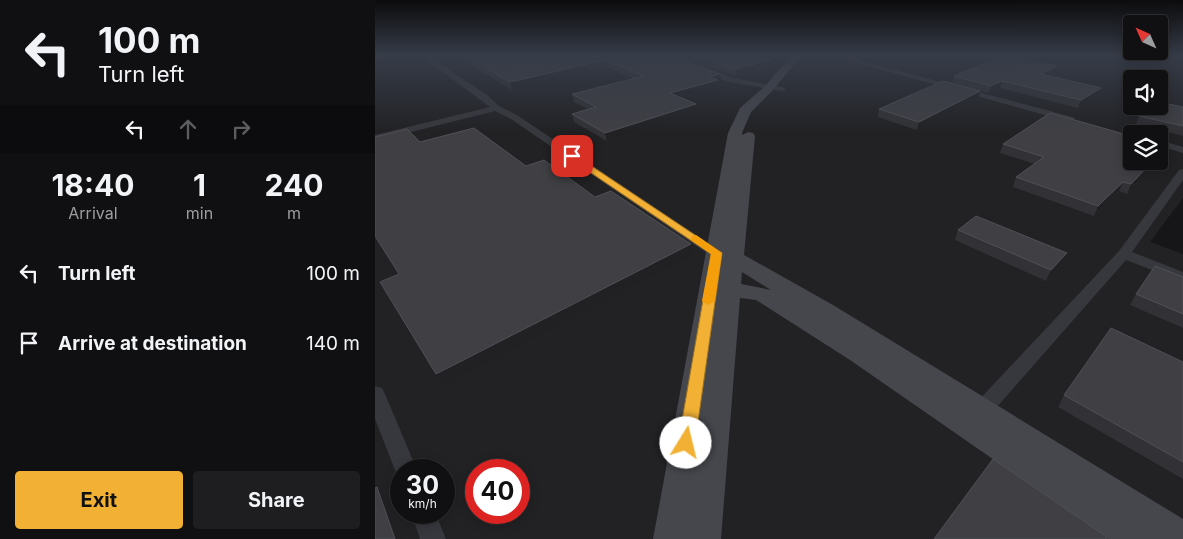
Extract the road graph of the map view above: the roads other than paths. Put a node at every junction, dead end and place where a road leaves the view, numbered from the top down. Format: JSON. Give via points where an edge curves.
{"nodes":[{"id":1,"x":461,"y":81,"type":"edge"},
{"id":2,"x":738,"y":81,"type":"edge"},
{"id":3,"x":781,"y":81,"type":"edge"},
{"id":4,"x":783,"y":81,"type":"edge"},
{"id":5,"x":928,"y":81,"type":"edge"},
{"id":6,"x":776,"y":89,"type":"junction"},
{"id":7,"x":496,"y":108,"type":"junction"},
{"id":8,"x":1084,"y":123,"type":"edge"},
{"id":9,"x":375,"y":138,"type":"edge"},
{"id":10,"x":1168,"y":146,"type":"edge"},
{"id":11,"x":1183,"y":150,"type":"edge"},
{"id":12,"x":1183,"y":172,"type":"edge"},
{"id":13,"x":1124,"y":254,"type":"junction"},
{"id":14,"x":724,"y":255,"type":"junction"},
{"id":15,"x":1183,"y":277,"type":"edge"},
{"id":16,"x":720,"y":289,"type":"junction"},
{"id":17,"x":375,"y":394,"type":"edge"},
{"id":18,"x":982,"y":410,"type":"junction"},
{"id":19,"x":402,"y":459,"type":"edge"},
{"id":20,"x":427,"y":524,"type":"edge"},
{"id":21,"x":433,"y":539,"type":"edge"},
{"id":22,"x":671,"y":539,"type":"edge"},
{"id":23,"x":703,"y":539,"type":"edge"},
{"id":24,"x":1139,"y":539,"type":"edge"},
{"id":25,"x":1182,"y":539,"type":"edge"}],
"edges":[{"from":1,"to":7,"type":"street"},
{"from":2,"to":6,"type":"street"},
{"from":3,"to":6,"type":"street"},
{"from":4,"to":6,"type":"street"},
{"from":5,"to":8,"type":"street"},
{"from":6,"to":14,"type":"street","via":[[749,136]]},
{"from":7,"to":9,"type":"street"},
{"from":7,"to":14,"type":"street"},
{"from":10,"to":11,"type":"street"},
{"from":12,"to":13,"type":"street"},
{"from":13,"to":15,"type":"street"},
{"from":13,"to":18,"type":"street"},
{"from":14,"to":16,"type":"street"},
{"from":14,"to":18,"type":"street","via":[[825,311]]},
{"from":16,"to":22,"type":"street"},
{"from":16,"to":23,"type":"street"},
{"from":16,"to":24,"type":"street","via":[[762,294],[859,353]]},
{"from":17,"to":19,"type":"street"},
{"from":18,"to":25,"type":"street"},
{"from":20,"to":21,"type":"street"}]}
